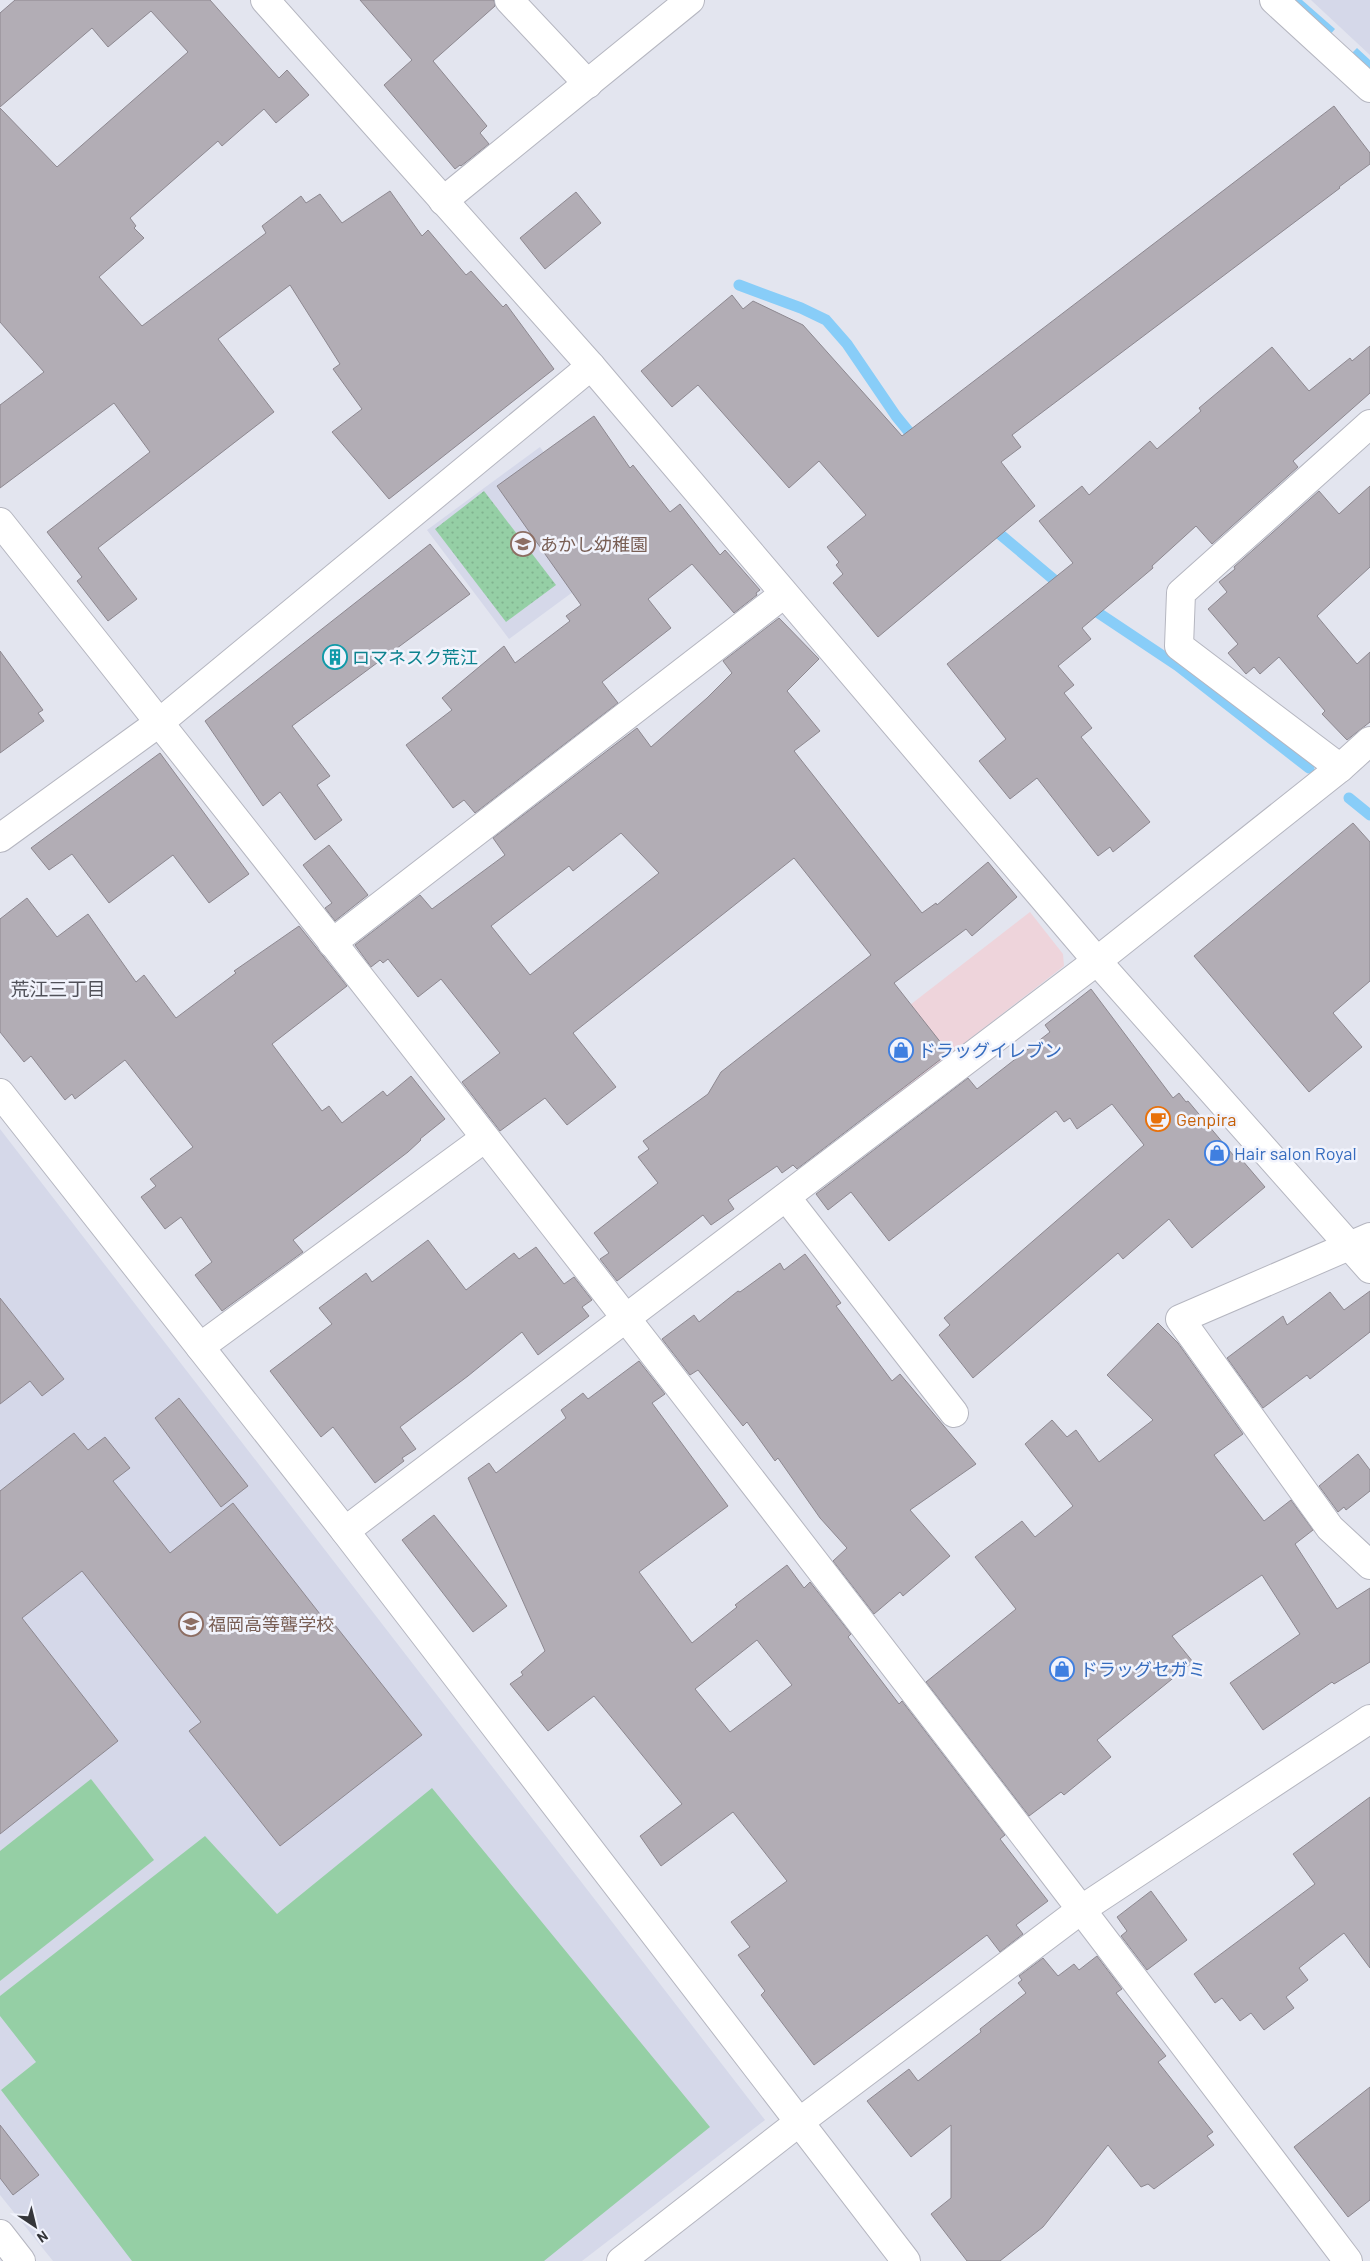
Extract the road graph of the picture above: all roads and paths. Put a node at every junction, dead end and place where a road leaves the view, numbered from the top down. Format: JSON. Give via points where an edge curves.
{"nodes":[{"id":1,"x":265,"y":0,"type":"edge"},
{"id":2,"x":510,"y":0,"type":"edge"},
{"id":3,"x":690,"y":0,"type":"edge"},
{"id":4,"x":1274,"y":0,"type":"edge"},
{"id":5,"x":588,"y":84,"type":"junction"},
{"id":6,"x":1370,"y":88,"type":"edge"},
{"id":7,"x":443,"y":200,"type":"junction"},
{"id":8,"x":591,"y":366,"type":"junction"},
{"id":9,"x":1370,"y":424,"type":"edge"},
{"id":10,"x":0,"y":522,"type":"edge"},
{"id":11,"x":784,"y":594,"type":"junction"},
{"id":12,"x":160,"y":722,"type":"junction"},
{"id":13,"x":1370,"y":741,"type":"edge"},
{"id":14,"x":1340,"y":768,"type":"junction"},
{"id":15,"x":0,"y":838,"type":"edge"},
{"id":16,"x":332,"y":943,"type":"junction"},
{"id":17,"x":1097,"y":961,"type":"junction"},
{"id":18,"x":0,"y":1093,"type":"edge"},
{"id":19,"x":485,"y":1138,"type":"junction"},
{"id":20,"x":786,"y":1197,"type":"junction"},
{"id":21,"x":1360,"y":1242,"type":"edge"},
{"id":22,"x":1370,"y":1268,"type":"edge"},
{"id":23,"x":626,"y":1318,"type":"junction"},
{"id":24,"x":200,"y":1347,"type":"junction"},
{"id":25,"x":954,"y":1412,"type":"dead end"},
{"id":26,"x":345,"y":1531,"type":"junction"},
{"id":27,"x":1370,"y":1565,"type":"edge"},
{"id":28,"x":1370,"y":1719,"type":"edge"},
{"id":29,"x":1082,"y":1909,"type":"junction"},
{"id":30,"x":798,"y":2122,"type":"junction"},
{"id":31,"x":0,"y":2234,"type":"edge"},
{"id":32,"x":21,"y":2261,"type":"edge"},
{"id":33,"x":621,"y":2261,"type":"edge"},
{"id":34,"x":906,"y":2261,"type":"edge"},
{"id":35,"x":1348,"y":2261,"type":"edge"}],
"edges":[{"from":1,"to":7,"type":"street"},
{"from":2,"to":5,"type":"street"},
{"from":3,"to":5,"type":"street"},
{"from":4,"to":6,"type":"street"},
{"from":5,"to":7,"type":"street"},
{"from":7,"to":8,"type":"street"},
{"from":8,"to":11,"type":"street"},
{"from":8,"to":12,"type":"street"},
{"from":9,"to":14,"type":"street","via":[[1181,593],[1180,646]]},
{"from":10,"to":12,"type":"street"},
{"from":11,"to":16,"type":"street"},
{"from":11,"to":17,"type":"street"},
{"from":12,"to":15,"type":"street"},
{"from":12,"to":16,"type":"street"},
{"from":13,"to":14,"type":"street"},
{"from":14,"to":17,"type":"street"},
{"from":16,"to":19,"type":"street"},
{"from":17,"to":20,"type":"street"},
{"from":17,"to":21,"type":"street"},
{"from":18,"to":24,"type":"street"},
{"from":19,"to":23,"type":"street"},
{"from":19,"to":24,"type":"street"},
{"from":20,"to":23,"type":"street"},
{"from":20,"to":25,"type":"street"},
{"from":21,"to":22,"type":"street"},
{"from":21,"to":27,"type":"street","via":[[1180,1319],[1330,1528]]},
{"from":23,"to":26,"type":"street"},
{"from":23,"to":29,"type":"street"},
{"from":24,"to":26,"type":"street"},
{"from":26,"to":30,"type":"street"},
{"from":28,"to":29,"type":"street"},
{"from":29,"to":30,"type":"street"},
{"from":29,"to":35,"type":"street"},
{"from":30,"to":33,"type":"street"},
{"from":30,"to":34,"type":"street"},
{"from":31,"to":32,"type":"street"}]}
